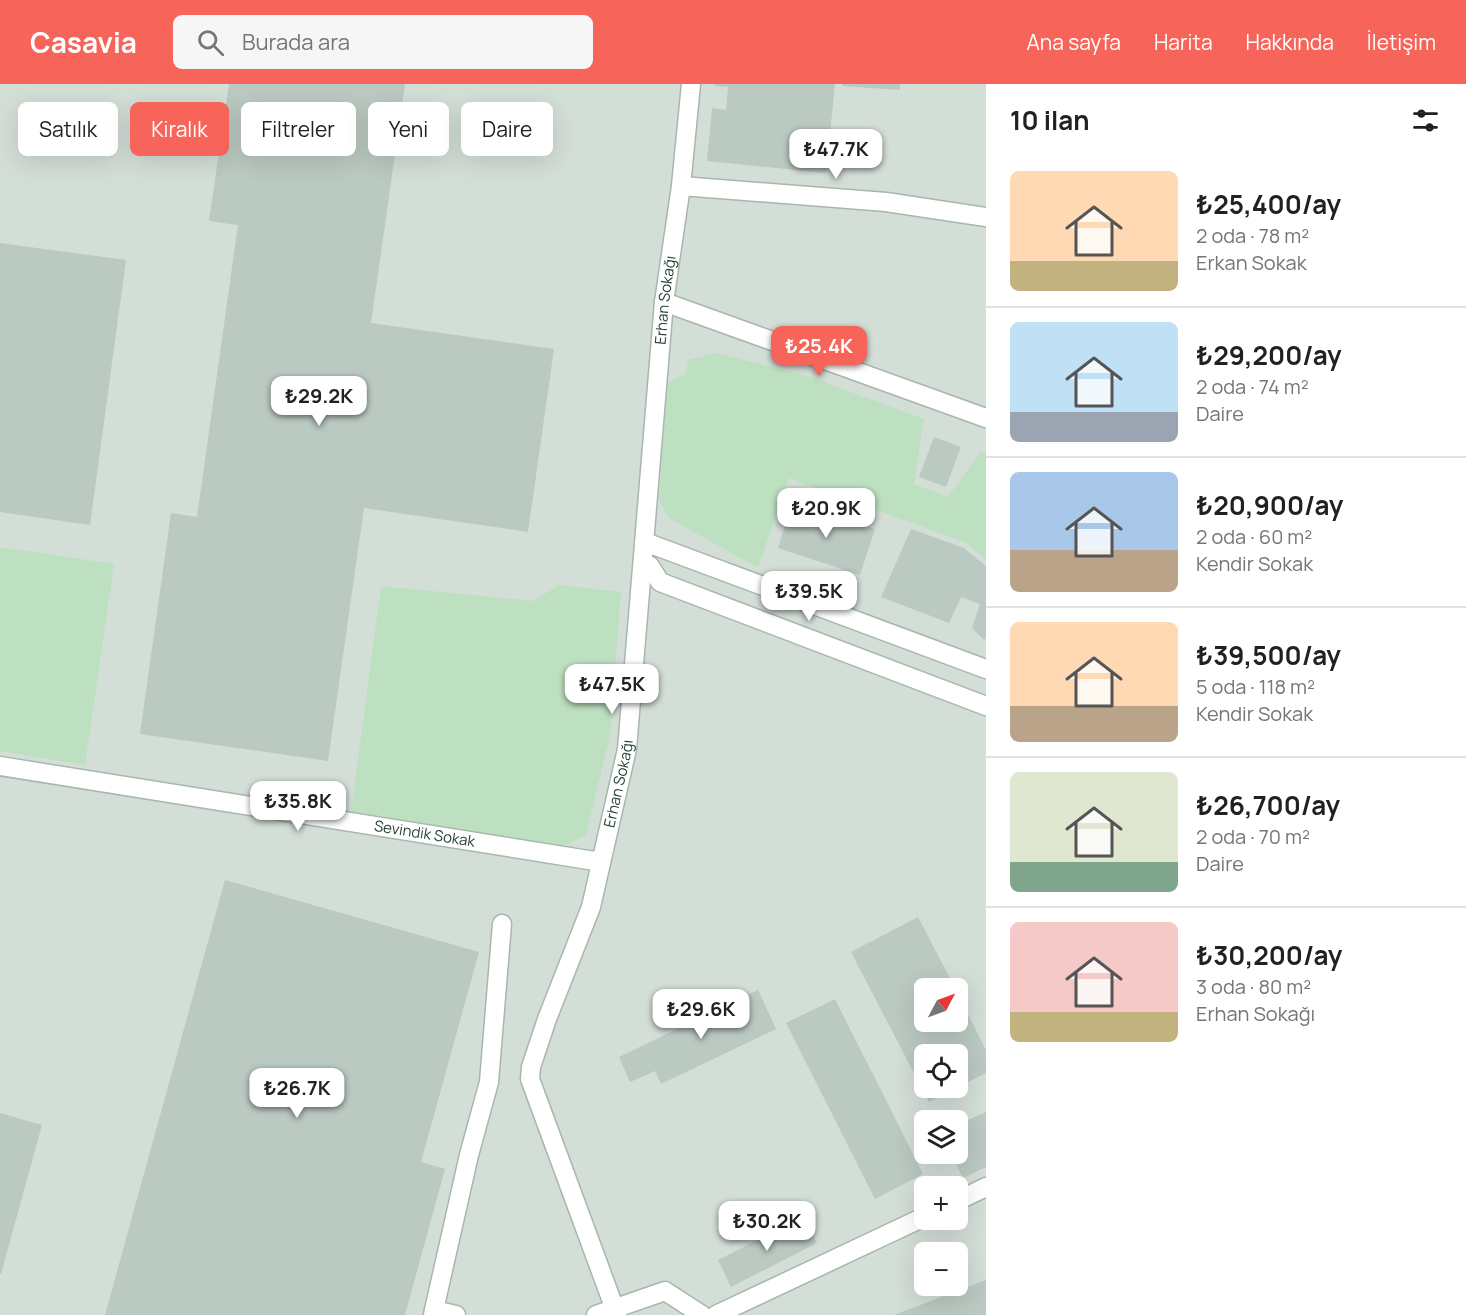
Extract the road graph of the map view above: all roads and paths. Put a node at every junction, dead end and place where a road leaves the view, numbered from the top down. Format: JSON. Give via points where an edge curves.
{"nodes":[{"id":1,"x":691,"y":84,"type":"edge"},
{"id":2,"x":681,"y":186,"type":"junction"},
{"id":3,"x":986,"y":217,"type":"edge"},
{"id":4,"x":664,"y":302,"type":"junction"},
{"id":5,"x":986,"y":418,"type":"edge"},
{"id":6,"x":645,"y":542,"type":"junction"},
{"id":7,"x":643,"y":567,"type":"junction"},
{"id":8,"x":986,"y":669,"type":"edge"},
{"id":9,"x":986,"y":706,"type":"edge"},
{"id":10,"x":0,"y":766,"type":"edge"},
{"id":11,"x":602,"y":862,"type":"junction"},
{"id":12,"x":502,"y":924,"type":"dead end"},
{"id":13,"x":986,"y":1187,"type":"edge"},
{"id":14,"x":968,"y":1196,"type":"edge"},
{"id":15,"x":914,"y":1222,"type":"edge"},
{"id":16,"x":615,"y":1311,"type":"edge"},
{"id":17,"x":433,"y":1313,"type":"edge"},
{"id":18,"x":456,"y":1315,"type":"edge"},
{"id":19,"x":596,"y":1315,"type":"edge"},
{"id":20,"x":702,"y":1315,"type":"edge"},
{"id":21,"x":716,"y":1315,"type":"edge"}],
"edges":[{"from":1,"to":2,"type":"street","name":"Erhan Sokağı"},
{"from":2,"to":3,"type":"street","via":[[886,202]]},
{"from":2,"to":4,"type":"street","name":"Erhan Sokağı"},
{"from":4,"to":5,"type":"street"},
{"from":4,"to":6,"type":"street","name":"Erhan Sokağı"},
{"from":6,"to":7,"type":"street","name":"Erhan Sokağı"},
{"from":6,"to":8,"type":"street"},
{"from":7,"to":9,"type":"street","via":[[650,566],[660,582]]},
{"from":7,"to":11,"type":"street","name":"Erhan Sokağı","via":[[627,749]]},
{"from":10,"to":11,"type":"street","name":"Sevindik Sokak"},
{"from":11,"to":16,"type":"street","name":"Erhan Sokağı","via":[[591,907],[547,1019],[530,1079]]},
{"from":12,"to":17,"type":"street","via":[[489,1082]]},
{"from":13,"to":14,"type":"street"},
{"from":15,"to":21,"type":"street"},
{"from":16,"to":19,"type":"street"},
{"from":16,"to":20,"type":"street","via":[[665,1291]]},
{"from":17,"to":18,"type":"street"}]}
